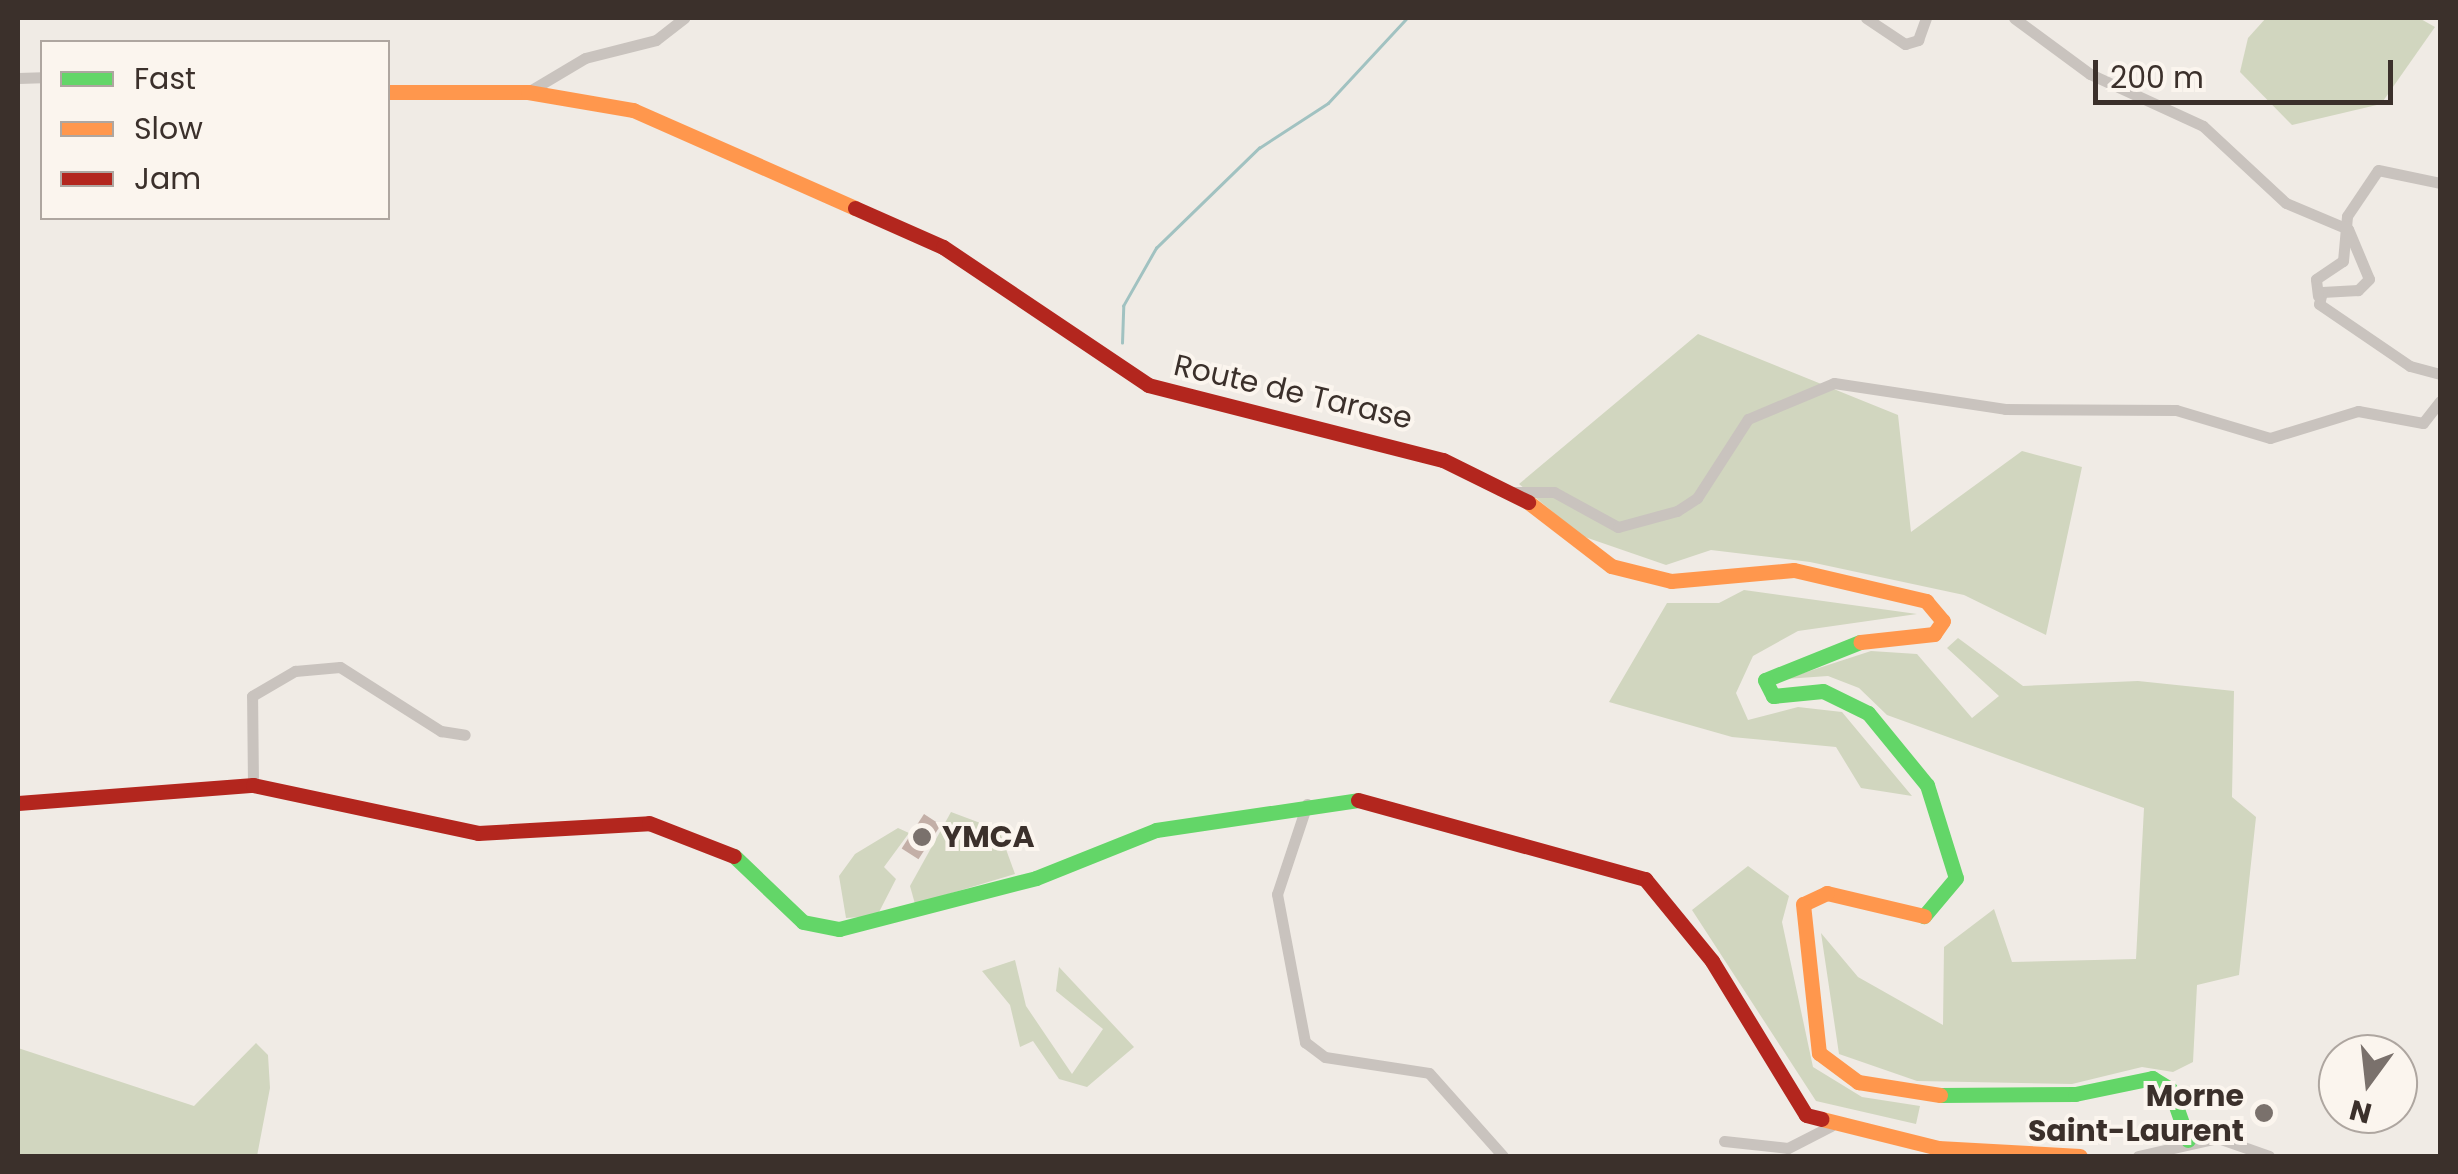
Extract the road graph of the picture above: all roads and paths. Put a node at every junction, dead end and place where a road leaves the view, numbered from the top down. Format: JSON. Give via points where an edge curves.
{"nodes":[{"id":1,"x":684,"y":18,"type":"edge"},
{"id":2,"x":1866,"y":18,"type":"edge"},
{"id":3,"x":1926,"y":18,"type":"edge"},
{"id":4,"x":2014,"y":18,"type":"edge"},
{"id":5,"x":390,"y":92,"type":"edge"},
{"id":6,"x":528,"y":92,"type":"junction"},
{"id":7,"x":2440,"y":182,"type":"edge"},
{"id":8,"x":2348,"y":230,"type":"junction"},
{"id":9,"x":2318,"y":296,"type":"junction"},
{"id":10,"x":2440,"y":374,"type":"edge"},
{"id":11,"x":2440,"y":401,"type":"edge"},
{"id":12,"x":1510,"y":492,"type":"junction"},
{"id":13,"x":465,"y":735,"type":"dead end"},
{"id":14,"x":254,"y":785,"type":"junction"},
{"id":15,"x":18,"y":804,"type":"edge"},
{"id":16,"x":1306,"y":804,"type":"junction"},
{"id":17,"x":1831,"y":1126,"type":"junction"},
{"id":18,"x":2188,"y":1140,"type":"junction"},
{"id":19,"x":1724,"y":1141,"type":"dead end"},
{"id":20,"x":1503,"y":1156,"type":"edge"},
{"id":21,"x":2080,"y":1156,"type":"edge"},
{"id":22,"x":2138,"y":1156,"type":"edge"},
{"id":23,"x":2269,"y":1156,"type":"edge"}],
"edges":[{"from":1,"to":6,"type":"street","via":[[656,40],[585,58]]},
{"from":2,"to":3,"type":"street","via":[[1905,44],[1918,40]]},
{"from":4,"to":8,"type":"street","via":[[2090,74],[2202,126],[2286,202]]},
{"from":5,"to":6,"type":"street","name":"Route de Tarase"},
{"from":6,"to":12,"type":"street","name":"Route de Tarase","via":[[632,110],[901,227],[1148,385],[1398,442]]},
{"from":7,"to":8,"type":"street","via":[[2382,166],[2352,205]]},
{"from":8,"to":9,"type":"street","via":[[2343,261],[2316,279]]},
{"from":8,"to":9,"type":"street","via":[[2369,279],[2358,290]]},
{"from":9,"to":10,"type":"street","via":[[2326,312],[2410,366]]},
{"from":11,"to":12,"type":"street","via":[[2423,424],[2358,411],[2270,438],[2176,410],[2006,409],[1834,383],[1748,420],[1696,498],[1678,511],[1618,526],[1554,492]]},
{"from":12,"to":18,"type":"street","name":"Route de Tarase","via":[[1635,574],[1672,581],[1794,570],[1936,607],[1942,622],[1934,634],[1860,642],[1765,680],[1773,696],[1838,693],[1868,712],[1927,785],[1956,878],[1931,914],[1918,917],[1827,893],[1803,904],[1820,1053],[1858,1082],[1936,1095],[2074,1094],[2152,1078],[2170,1089]]},
{"from":13,"to":14,"type":"street","via":[[441,730],[340,668],[294,671],[252,696]]},
{"from":14,"to":15,"type":"street"},
{"from":14,"to":16,"type":"street","via":[[478,833],[649,823],[726,848],[802,922],[839,929],[1036,878],[1156,830]]},
{"from":16,"to":17,"type":"street","via":[[1362,799],[1644,879],[1712,961],[1787,1095]]},
{"from":16,"to":20,"type":"street","via":[[1276,894],[1305,1042],[1325,1057],[1430,1073]]},
{"from":17,"to":19,"type":"street","via":[[1788,1148]]},
{"from":17,"to":21,"type":"street","via":[[1938,1148]]},
{"from":18,"to":22,"type":"street"},
{"from":18,"to":23,"type":"street","via":[[2218,1138]]}]}
